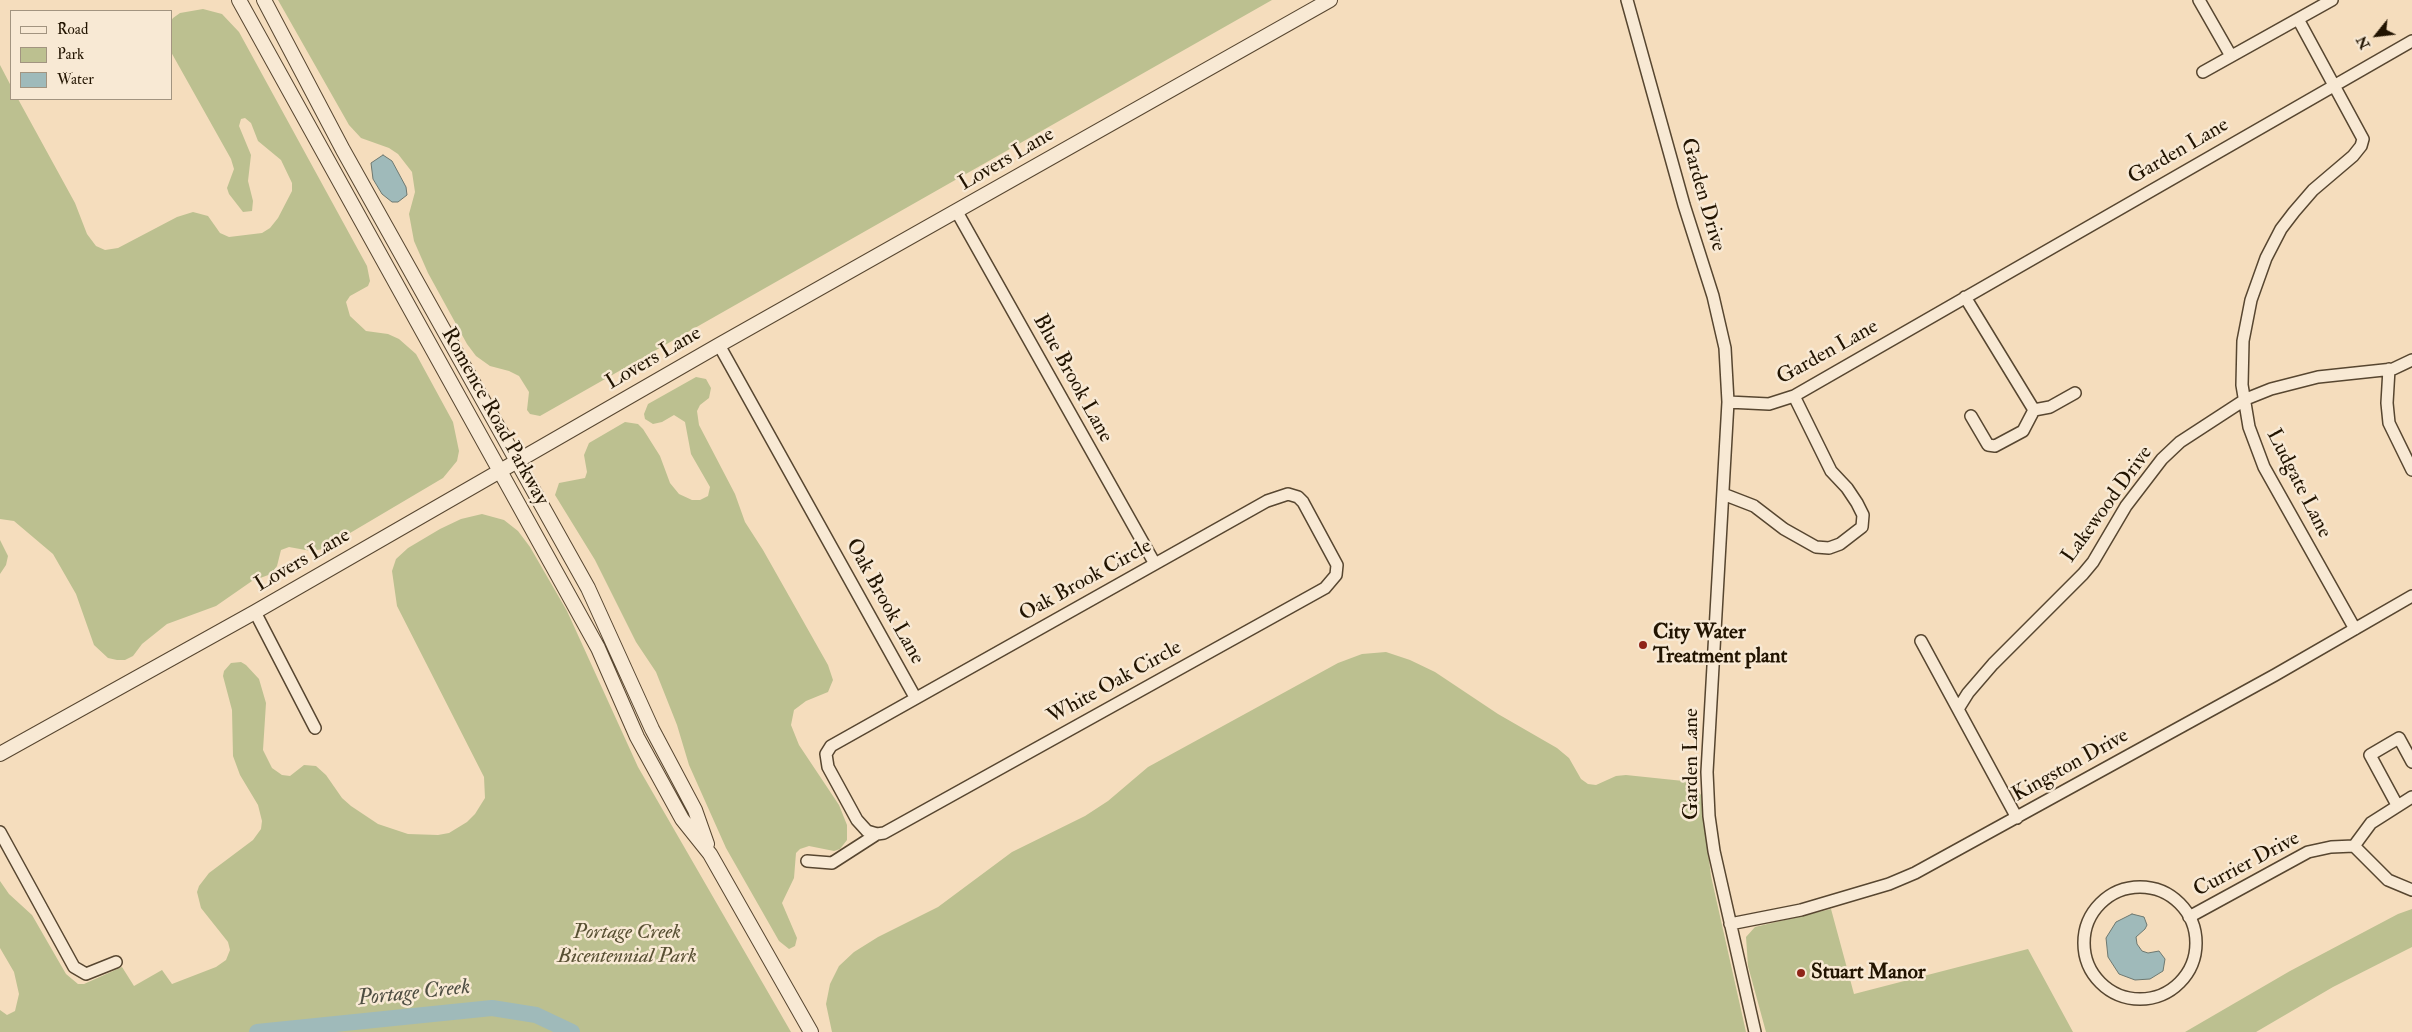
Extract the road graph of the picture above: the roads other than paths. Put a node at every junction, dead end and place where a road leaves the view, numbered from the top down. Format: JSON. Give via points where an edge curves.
{"nodes":[{"id":1,"x":239,"y":0,"type":"edge"},
{"id":2,"x":264,"y":0,"type":"edge"},
{"id":3,"x":1330,"y":0,"type":"edge"},
{"id":4,"x":1627,"y":0,"type":"edge"},
{"id":5,"x":2199,"y":0,"type":"edge"},
{"id":6,"x":2332,"y":0,"type":"edge"},
{"id":7,"x":2298,"y":19,"type":"junction"},
{"id":8,"x":2412,"y":41,"type":"edge"},
{"id":9,"x":2231,"y":56,"type":"junction"},
{"id":10,"x":2204,"y":72,"type":"dead end"},
{"id":11,"x":2334,"y":84,"type":"junction"},
{"id":12,"x":957,"y":212,"type":"junction"},
{"id":13,"x":1965,"y":297,"type":"junction"},
{"id":14,"x":719,"y":345,"type":"junction"},
{"id":15,"x":2412,"y":360,"type":"edge"},
{"id":16,"x":2389,"y":369,"type":"junction"},
{"id":17,"x":2074,"y":393,"type":"dead end"},
{"id":18,"x":1794,"y":396,"type":"junction"},
{"id":19,"x":2246,"y":399,"type":"junction"},
{"id":20,"x":1728,"y":402,"type":"junction"},
{"id":21,"x":2034,"y":410,"type":"junction"},
{"id":22,"x":1972,"y":416,"type":"dead end"},
{"id":23,"x":518,"y":461,"type":"junction"},
{"id":24,"x":501,"y":470,"type":"junction"},
{"id":25,"x":2412,"y":470,"type":"edge"},
{"id":26,"x":1723,"y":494,"type":"junction"},
{"id":27,"x":1274,"y":498,"type":"joint"},
{"id":28,"x":1155,"y":564,"type":"junction"},
{"id":29,"x":2412,"y":596,"type":"edge"},
{"id":30,"x":254,"y":612,"type":"junction"},
{"id":31,"x":2355,"y":629,"type":"junction"},
{"id":32,"x":1921,"y":641,"type":"dead end"},
{"id":33,"x":915,"y":697,"type":"junction"},
{"id":34,"x":1958,"y":709,"type":"junction"},
{"id":35,"x":315,"y":728,"type":"dead end"},
{"id":36,"x":0,"y":754,"type":"edge"},
{"id":37,"x":2412,"y":762,"type":"edge"},
{"id":38,"x":2412,"y":797,"type":"edge"},
{"id":39,"x":2397,"y":805,"type":"junction"},
{"id":40,"x":2017,"y":818,"type":"junction"},
{"id":41,"x":0,"y":832,"type":"edge"},
{"id":42,"x":878,"y":834,"type":"junction"},
{"id":43,"x":2354,"y":846,"type":"junction"},
{"id":44,"x":710,"y":854,"type":"junction"},
{"id":45,"x":807,"y":861,"type":"dead end"},
{"id":46,"x":2412,"y":890,"type":"edge"},
{"id":47,"x":2189,"y":917,"type":"junction"},
{"id":48,"x":1730,"y":924,"type":"junction"},
{"id":49,"x":116,"y":962,"type":"dead end"},
{"id":50,"x":811,"y":1032,"type":"edge"},
{"id":51,"x":1755,"y":1032,"type":"edge"}],
"edges":[{"from":1,"to":24,"type":"street","name":"Romence Road Parkway"},
{"from":2,"to":23,"type":"street","name":"Romence Road Parkway","via":[[343,150]]},
{"from":3,"to":12,"type":"street","name":"Lovers Lane"},
{"from":4,"to":20,"type":"street","name":"Garden Drive","via":[[1712,296],[1725,348]]},
{"from":5,"to":9,"type":"street"},
{"from":6,"to":7,"type":"street"},
{"from":7,"to":9,"type":"street"},
{"from":7,"to":11,"type":"street"},
{"from":8,"to":11,"type":"street","name":"Garden Lane"},
{"from":9,"to":10,"type":"street"},
{"from":11,"to":13,"type":"street","name":"Garden Lane"},
{"from":11,"to":19,"type":"street","name":"Ludgate Lane","via":[[2362,136],[2362,146],[2313,190],[2294,212],[2266,258],[2251,300],[2243,341],[2242,374]]},
{"from":12,"to":14,"type":"street","name":"Lovers Lane"},
{"from":12,"to":28,"type":"street","name":"Blue Brook Lane"},
{"from":13,"to":18,"type":"street","name":"Garden Lane"},
{"from":13,"to":21,"type":"street"},
{"from":14,"to":23,"type":"street","name":"Lovers Lane"},
{"from":14,"to":33,"type":"street","name":"Oak Brook Lane"},
{"from":15,"to":16,"type":"street","name":"Lakewood Drive"},
{"from":16,"to":19,"type":"street","name":"Lakewood Drive","via":[[2292,382]]},
{"from":16,"to":25,"type":"street","via":[[2387,403],[2390,423]]},
{"from":17,"to":21,"type":"street","via":[[2050,407]]},
{"from":18,"to":20,"type":"street","name":"Garden Lane","via":[[1769,404]]},
{"from":18,"to":26,"type":"street","via":[[1831,471],[1857,503],[1863,515],[1862,527],[1840,544],[1829,548],[1816,547],[1784,529],[1754,506]]},
{"from":19,"to":31,"type":"street","name":"Ludgate Lane","via":[[2249,427],[2264,467]]},
{"from":19,"to":34,"type":"street","name":"Lakewood Drive","via":[[2180,442],[2162,459],[2126,506],[2088,568],[1993,664]]},
{"from":20,"to":26,"type":"street","name":"Garden Lane"},
{"from":21,"to":22,"type":"street","via":[[2022,431],[1995,446],[1988,445]]},
{"from":23,"to":24,"type":"street","name":"Lovers Lane"},
{"from":23,"to":44,"type":"street","name":"Romence Road Parkway","via":[[601,615],[652,729],[695,810]]},
{"from":24,"to":30,"type":"street","name":"Lovers Lane"},
{"from":24,"to":44,"type":"street","name":"Romence Road Parkway","via":[[598,648],[637,738],[682,819]]},
{"from":26,"to":48,"type":"street","name":"Garden Lane","via":[[1707,772],[1714,851]]},
{"from":27,"to":28,"type":"street","name":"Oak Brook Circle"},
{"from":27,"to":42,"type":"street","name":"White Oak Circle","via":[[1288,494],[1303,502],[1335,560],[1337,571],[1330,584]]},
{"from":28,"to":33,"type":"street","name":"Oak Brook Circle"},
{"from":29,"to":31,"type":"street","name":"Kingston Drive"},
{"from":30,"to":35,"type":"street"},
{"from":30,"to":36,"type":"street","name":"Lovers Lane"},
{"from":31,"to":40,"type":"street","name":"Kingston Drive"},
{"from":32,"to":34,"type":"street"},
{"from":33,"to":42,"type":"street","name":"Oak Brook Lane","via":[[834,744],[826,754],[828,767],[858,820],[867,831]]},
{"from":34,"to":40,"type":"street"},
{"from":37,"to":39,"type":"street","via":[[2399,738],[2370,755]]},
{"from":38,"to":39,"type":"street"},
{"from":39,"to":43,"type":"street","via":[[2371,823]]},
{"from":40,"to":48,"type":"street","name":"Kingston Drive","via":[[1889,884],[1801,910]]},
{"from":41,"to":49,"type":"street","via":[[74,967],[86,974]]},
{"from":42,"to":45,"type":"street","name":"White Oak Circle","via":[[832,863]]},
{"from":43,"to":46,"type":"street","via":[[2388,880]]},
{"from":43,"to":47,"type":"street","name":"Currier Drive","via":[[2308,852]]},
{"from":44,"to":50,"type":"street","name":"Romence Road Parkway"},
{"from":47,"to":47,"type":"street","name":"Currier Drive","via":[[2168,894],[2132,887],[2114,892],[2099,904],[2086,929],[2085,955],[2092,973],[2105,987],[2121,996],[2139,999],[2158,996],[2174,988],[2187,974],[2194,958],[2196,939]]},
{"from":48,"to":51,"type":"street","name":"Garden Lane"}]}
